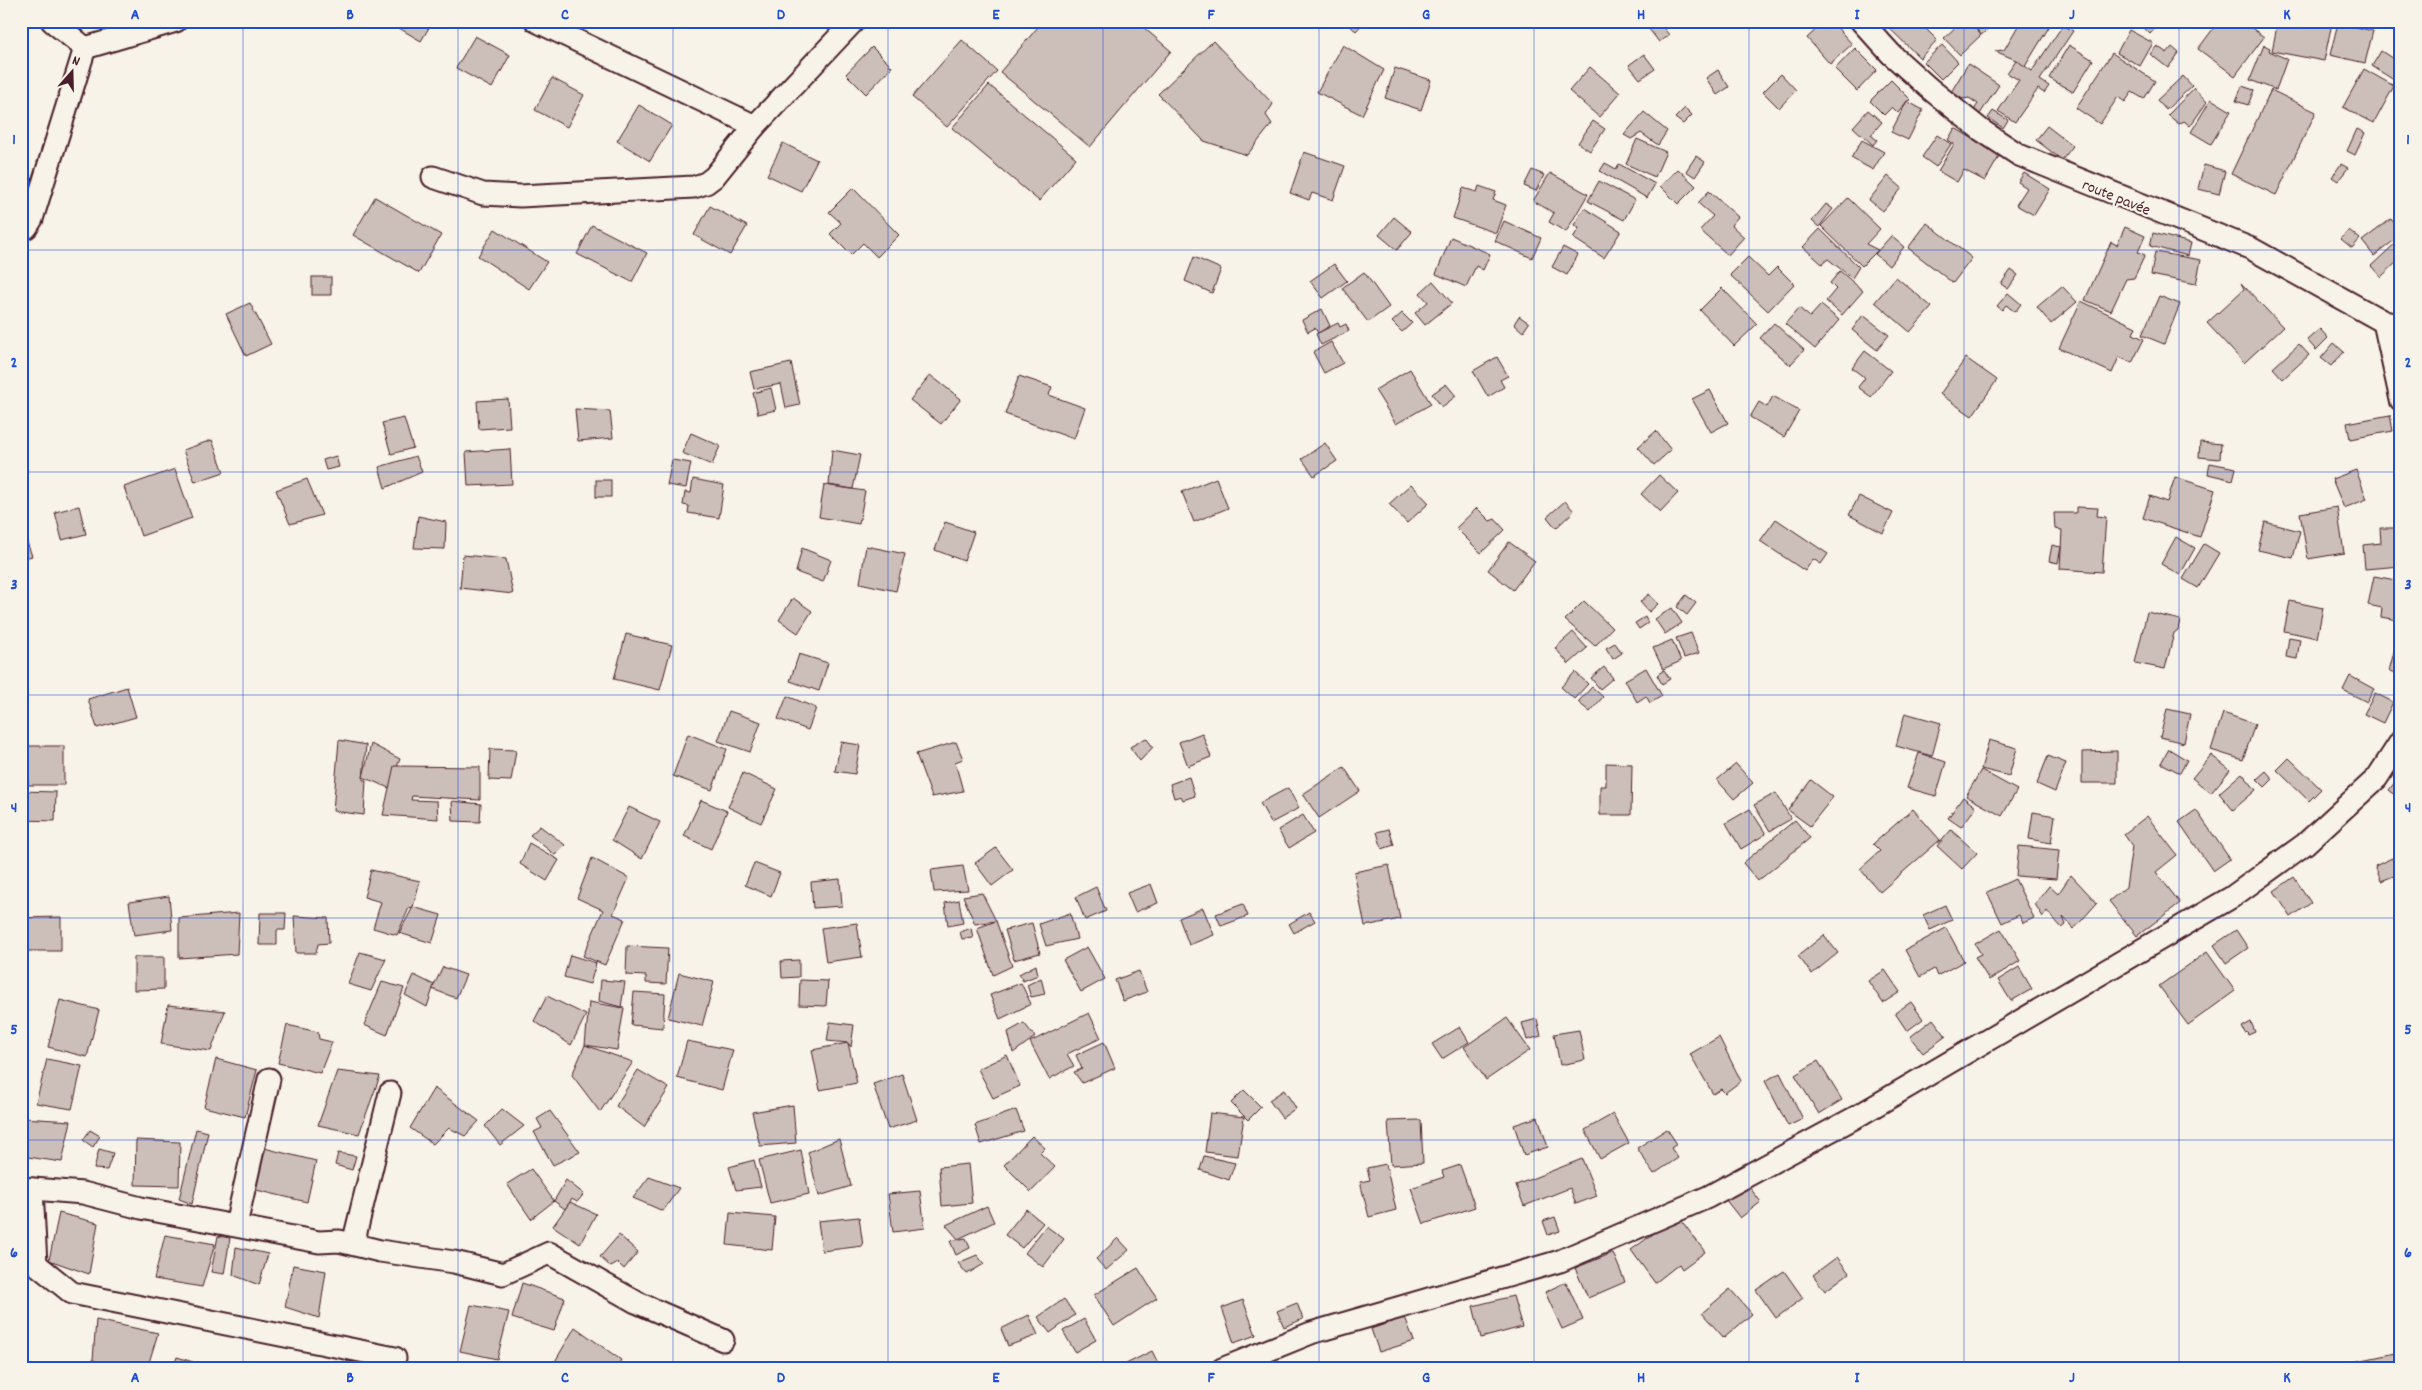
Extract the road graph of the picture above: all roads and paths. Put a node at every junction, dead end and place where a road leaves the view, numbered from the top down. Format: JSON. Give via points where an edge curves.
{"nodes":[{"id":1,"x":52,"y":21,"type":"edge"},
{"id":2,"x":176,"y":21,"type":"edge"},
{"id":3,"x":536,"y":21,"type":"edge"},
{"id":4,"x":854,"y":21,"type":"edge"},
{"id":5,"x":1861,"y":21,"type":"edge"},
{"id":6,"x":85,"y":48,"type":"junction"},
{"id":7,"x":754,"y":126,"type":"junction"},
{"id":8,"x":433,"y":177,"type":"dead end"},
{"id":9,"x":21,"y":230,"type":"edge"},
{"id":10,"x":2392,"y":324,"type":"edge"},
{"id":11,"x":2401,"y":400,"type":"edge"},
{"id":12,"x":2401,"y":741,"type":"edge"},
{"id":13,"x":269,"y":1079,"type":"dead end"},
{"id":14,"x":390,"y":1093,"type":"dead end"},
{"id":15,"x":27,"y":1188,"type":"edge"},
{"id":16,"x":236,"y":1225,"type":"junction"},
{"id":17,"x":353,"y":1244,"type":"junction"},
{"id":18,"x":723,"y":1340,"type":"dead end"},
{"id":19,"x":396,"y":1358,"type":"dead end"},
{"id":20,"x":1222,"y":1369,"type":"edge"}],
"edges":[{"from":1,"to":6,"type":"street"},
{"from":2,"to":6,"type":"street"},
{"from":3,"to":7,"type":"street"},
{"from":4,"to":7,"type":"street"},
{"from":5,"to":10,"type":"street","name":"route pavée","via":[[1930,89],[1981,130],[2019,155],[2252,250]]},
{"from":6,"to":9,"type":"street","via":[[32,219]]},
{"from":7,"to":8,"type":"street","via":[[714,177],[694,187],[520,196],[483,194]]},
{"from":10,"to":11,"type":"street"},
{"from":12,"to":20,"type":"street","via":[[2370,785],[2305,844],[2232,897],[1856,1116],[1708,1197],[1560,1261],[1311,1333]]},
{"from":13,"to":16,"type":"street"},
{"from":14,"to":17,"type":"street"},
{"from":15,"to":16,"type":"street","via":[[83,1193],[142,1208]]},
{"from":15,"to":19,"type":"street","via":[[36,1264],[72,1293]]},
{"from":16,"to":17,"type":"street","via":[[319,1242]]},
{"from":17,"to":18,"type":"street","via":[[504,1274],[548,1253],[636,1302]]}]}
